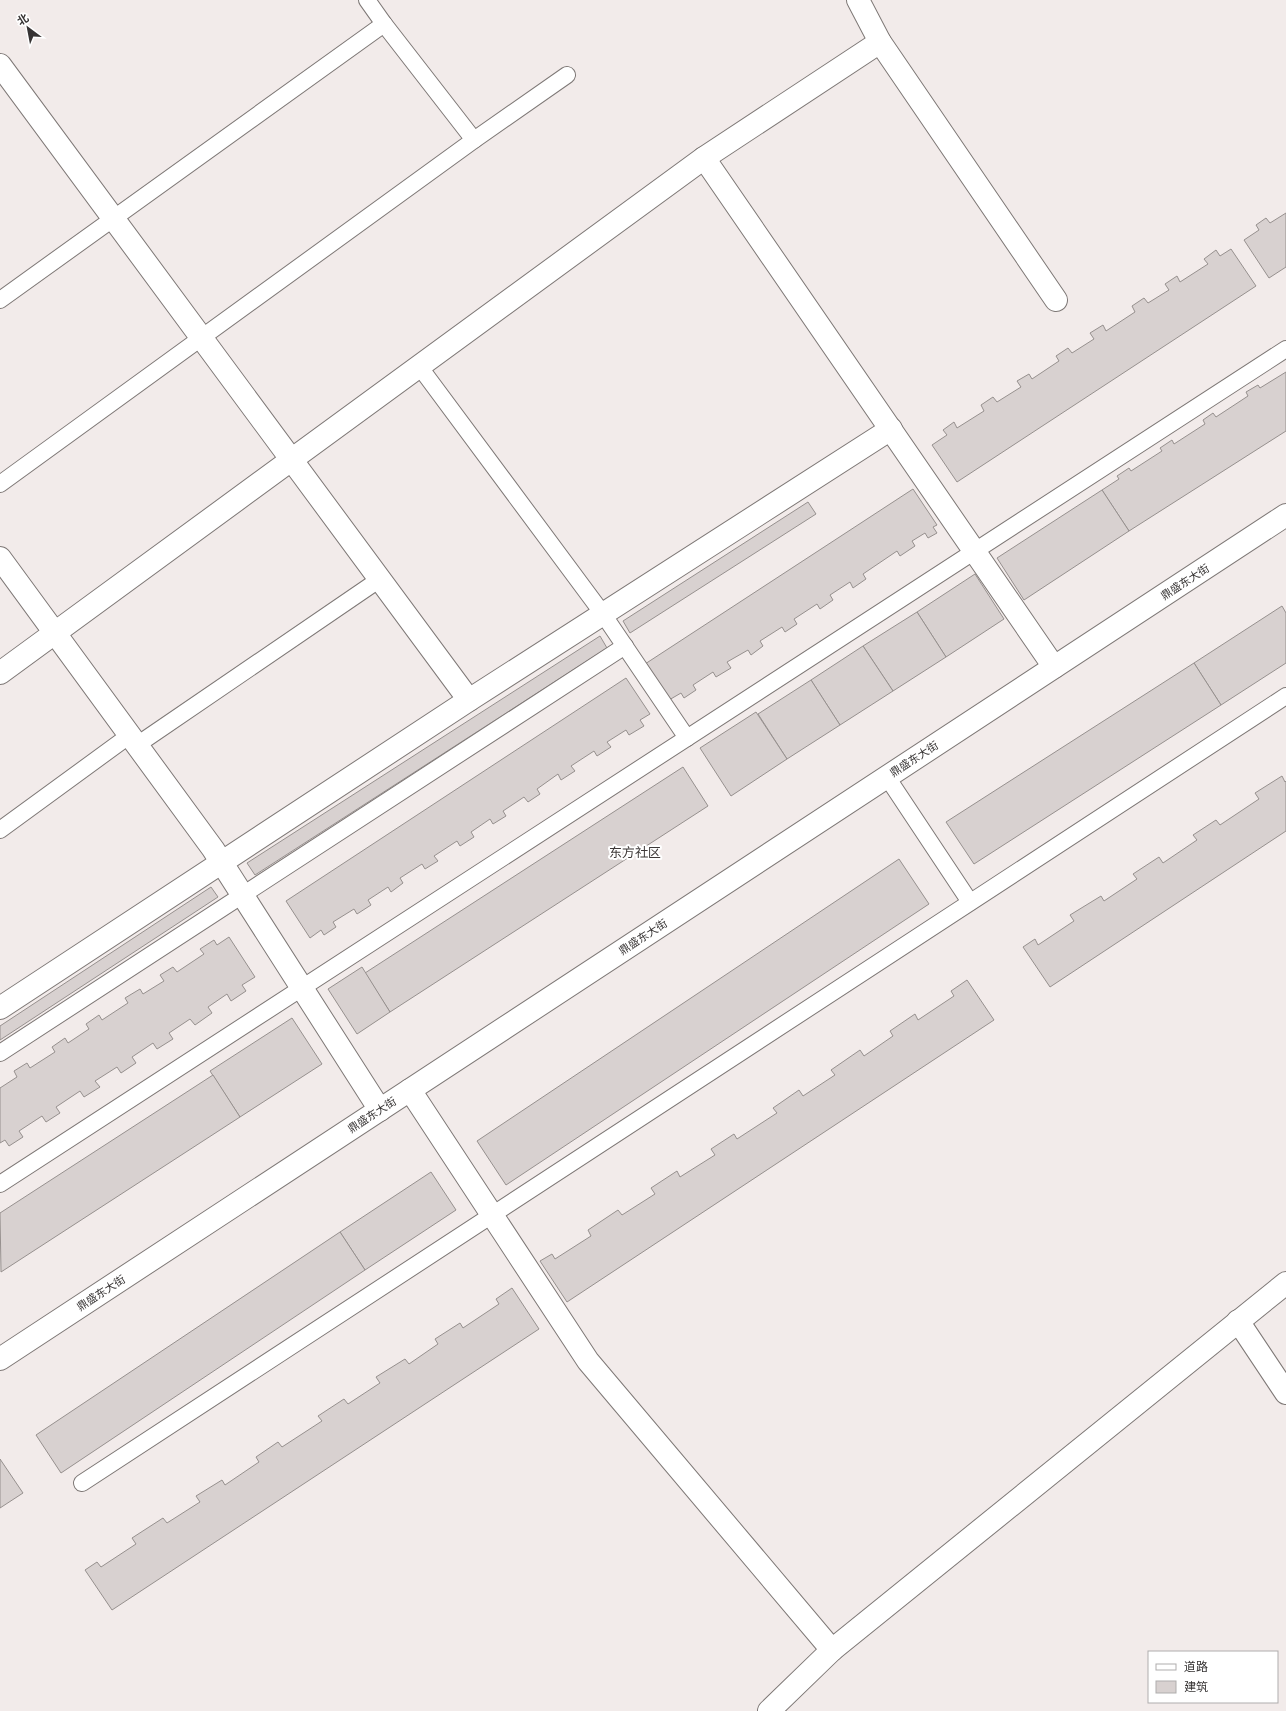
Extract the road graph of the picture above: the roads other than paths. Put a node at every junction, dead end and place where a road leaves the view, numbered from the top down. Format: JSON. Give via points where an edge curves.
{"nodes":[{"id":1,"x":367,"y":0,"type":"edge"},
{"id":2,"x":858,"y":0,"type":"edge"},
{"id":3,"x":384,"y":24,"type":"junction"},
{"id":4,"x":880,"y":42,"type":"junction"},
{"id":5,"x":0,"y":65,"type":"edge"},
{"id":6,"x":567,"y":74,"type":"dead end"},
{"id":7,"x":474,"y":140,"type":"junction"},
{"id":8,"x":704,"y":158,"type":"junction"},
{"id":9,"x":113,"y":218,"type":"junction"},
{"id":10,"x":0,"y":300,"type":"edge"},
{"id":11,"x":1056,"y":300,"type":"dead end"},
{"id":12,"x":201,"y":338,"type":"junction"},
{"id":13,"x":1286,"y":349,"type":"edge"},
{"id":14,"x":419,"y":366,"type":"junction"},
{"id":15,"x":891,"y":429,"type":"junction"},
{"id":16,"x":291,"y":459,"type":"junction"},
{"id":17,"x":0,"y":484,"type":"edge"},
{"id":18,"x":1286,"y":515,"type":"edge"},
{"id":19,"x":974,"y":551,"type":"junction"},
{"id":20,"x":0,"y":558,"type":"edge"},
{"id":21,"x":380,"y":579,"type":"junction"},
{"id":22,"x":603,"y":614,"type":"junction"},
{"id":23,"x":55,"y":633,"type":"junction"},
{"id":24,"x":625,"y":646,"type":"junction"},
{"id":25,"x":1054,"y":667,"type":"junction"},
{"id":26,"x":0,"y":673,"type":"edge"},
{"id":27,"x":1286,"y":696,"type":"edge"},
{"id":28,"x":469,"y":700,"type":"junction"},
{"id":29,"x":687,"y":738,"type":"junction"},
{"id":30,"x":133,"y":740,"type":"junction"},
{"id":31,"x":887,"y":777,"type":"junction"},
{"id":32,"x":0,"y":830,"type":"edge"},
{"id":33,"x":222,"y":863,"type":"junction"},
{"id":34,"x":243,"y":895,"type":"junction"},
{"id":35,"x":970,"y":902,"type":"junction"},
{"id":36,"x":302,"y":988,"type":"junction"},
{"id":37,"x":0,"y":1008,"type":"edge"},
{"id":38,"x":0,"y":1053,"type":"edge"},
{"id":39,"x":410,"y":1090,"type":"junction"},
{"id":40,"x":380,"y":1110,"type":"junction"},
{"id":41,"x":0,"y":1184,"type":"edge"},
{"id":42,"x":492,"y":1215,"type":"junction"},
{"id":43,"x":1286,"y":1282,"type":"edge"},
{"id":44,"x":1238,"y":1321,"type":"junction"},
{"id":45,"x":0,"y":1359,"type":"edge"},
{"id":46,"x":1286,"y":1393,"type":"edge"},
{"id":47,"x":82,"y":1483,"type":"dead end"},
{"id":48,"x":832,"y":1650,"type":"junction"},
{"id":49,"x":769,"y":1711,"type":"edge"}],
"edges":[{"from":1,"to":3,"type":"lane"},
{"from":2,"to":4,"type":"street"},
{"from":3,"to":7,"type":"lane"},
{"from":3,"to":9,"type":"lane"},
{"from":4,"to":8,"type":"street"},
{"from":4,"to":11,"type":"street"},
{"from":5,"to":9,"type":"street"},
{"from":6,"to":7,"type":"lane"},
{"from":7,"to":12,"type":"lane"},
{"from":8,"to":14,"type":"street"},
{"from":8,"to":15,"type":"street"},
{"from":9,"to":10,"type":"lane"},
{"from":9,"to":12,"type":"street"},
{"from":12,"to":16,"type":"street"},
{"from":12,"to":17,"type":"lane"},
{"from":13,"to":19,"type":"lane"},
{"from":14,"to":16,"type":"street"},
{"from":14,"to":22,"type":"lane"},
{"from":15,"to":19,"type":"street"},
{"from":15,"to":22,"type":"street"},
{"from":16,"to":21,"type":"street"},
{"from":16,"to":23,"type":"street"},
{"from":18,"to":25,"type":"street","name":"鼎盛东大街"},
{"from":19,"to":25,"type":"street"},
{"from":19,"to":29,"type":"lane"},
{"from":20,"to":23,"type":"street"},
{"from":21,"to":28,"type":"street"},
{"from":21,"to":30,"type":"lane"},
{"from":22,"to":24,"type":"lane"},
{"from":22,"to":28,"type":"street"},
{"from":23,"to":26,"type":"street"},
{"from":23,"to":30,"type":"street"},
{"from":24,"to":29,"type":"lane"},
{"from":24,"to":34,"type":"lane"},
{"from":25,"to":31,"type":"street","name":"鼎盛东大街"},
{"from":27,"to":35,"type":"lane"},
{"from":28,"to":33,"type":"street"},
{"from":29,"to":36,"type":"lane"},
{"from":30,"to":32,"type":"lane"},
{"from":30,"to":33,"type":"street"},
{"from":31,"to":35,"type":"lane"},
{"from":31,"to":39,"type":"street","name":"鼎盛东大街"},
{"from":33,"to":34,"type":"street"},
{"from":33,"to":37,"type":"street"},
{"from":34,"to":36,"type":"street"},
{"from":34,"to":38,"type":"lane"},
{"from":35,"to":42,"type":"lane"},
{"from":36,"to":40,"type":"street"},
{"from":36,"to":41,"type":"lane"},
{"from":39,"to":40,"type":"street","name":"鼎盛东大街"},
{"from":39,"to":42,"type":"street"},
{"from":40,"to":45,"type":"street","name":"鼎盛东大街"},
{"from":42,"to":47,"type":"lane"},
{"from":42,"to":48,"type":"street","via":[[588,1361]]},
{"from":43,"to":44,"type":"street"},
{"from":44,"to":46,"type":"street"},
{"from":44,"to":48,"type":"street"},
{"from":48,"to":49,"type":"street"}]}
